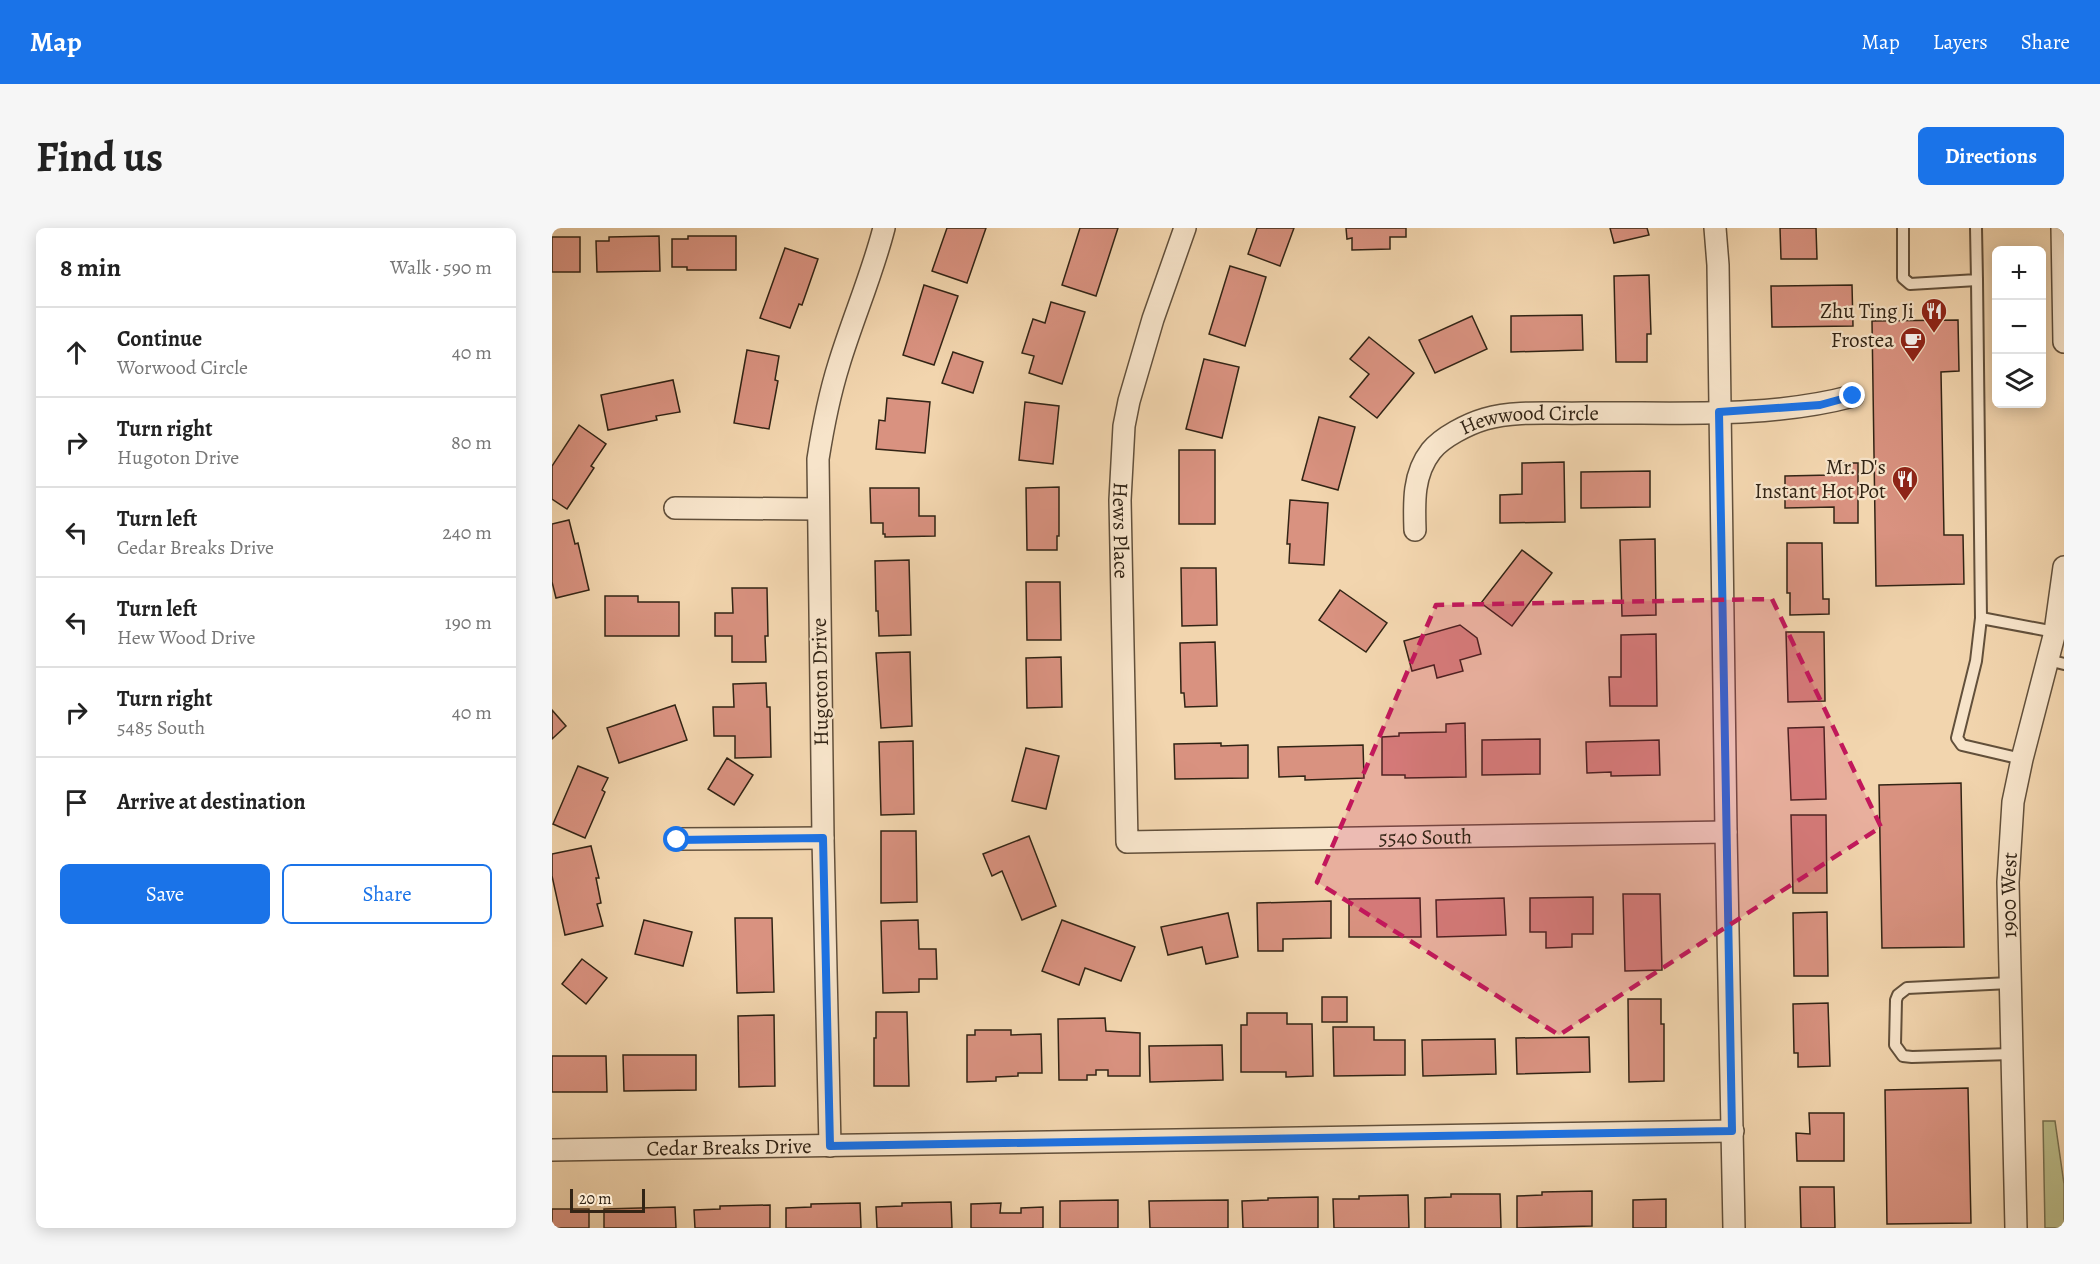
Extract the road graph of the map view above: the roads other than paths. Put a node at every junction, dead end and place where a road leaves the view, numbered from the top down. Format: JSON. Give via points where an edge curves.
{"nodes":[{"id":1,"x":884,"y":228,"type":"edge"},
{"id":2,"x":1185,"y":228,"type":"edge"},
{"id":3,"x":1716,"y":228,"type":"edge"},
{"id":4,"x":1903,"y":228,"type":"edge"},
{"id":5,"x":1976,"y":228,"type":"edge"},
{"id":6,"x":2062,"y":234,"type":"edge"},
{"id":7,"x":1977,"y":280,"type":"junction"},
{"id":8,"x":2064,"y":342,"type":"edge"},
{"id":9,"x":1853,"y":396,"type":"dead end"},
{"id":10,"x":1719,"y":412,"type":"junction"},
{"id":11,"x":675,"y":508,"type":"dead end"},
{"id":12,"x":817,"y":509,"type":"junction"},
{"id":13,"x":1415,"y":530,"type":"dead end"},
{"id":14,"x":2064,"y":567,"type":"edge"},
{"id":15,"x":1981,"y":618,"type":"junction"},
{"id":16,"x":2055,"y":633,"type":"junction"},
{"id":17,"x":2056,"y":662,"type":"edge"},
{"id":18,"x":2022,"y":759,"type":"junction"},
{"id":19,"x":1726,"y":832,"type":"junction"},
{"id":20,"x":823,"y":838,"type":"junction"},
{"id":21,"x":677,"y":840,"type":"dead end"},
{"id":22,"x":1127,"y":842,"type":"joint"},
{"id":23,"x":2010,"y":983,"type":"junction"},
{"id":24,"x":2012,"y":1054,"type":"junction"},
{"id":25,"x":1732,"y":1131,"type":"junction"},
{"id":26,"x":830,"y":1146,"type":"junction"},
{"id":27,"x":552,"y":1150,"type":"edge"},
{"id":28,"x":1734,"y":1228,"type":"edge"},
{"id":29,"x":2016,"y":1228,"type":"edge"}],
"edges":[{"from":1,"to":12,"type":"street","name":"Hugoton Drive","via":[[826,409],[818,459]]},
{"from":2,"to":22,"type":"street","name":"Hews Place","via":[[1128,401],[1124,426],[1120,500]]},
{"from":3,"to":10,"type":"street"},
{"from":4,"to":7,"type":"lane","via":[[1903,278],[1910,284]]},
{"from":5,"to":7,"type":"lane"},
{"from":6,"to":8,"type":"street"},
{"from":7,"to":15,"type":"lane"},
{"from":9,"to":10,"type":"street","name":"Hewwood Circle","via":[[1820,405]]},
{"from":10,"to":13,"type":"street","name":"Hewwood Circle","via":[[1518,414],[1485,420],[1454,433],[1431,450],[1419,471],[1414,500]]},
{"from":10,"to":19,"type":"street"},
{"from":11,"to":12,"type":"street"},
{"from":12,"to":20,"type":"street","name":"Hugoton Drive"},
{"from":14,"to":16,"type":"street","name":"1900 West"},
{"from":15,"to":16,"type":"lane"},
{"from":15,"to":18,"type":"lane","via":[[1976,661],[1957,738],[1962,745]]},
{"from":16,"to":17,"type":"street","name":"1900 West"},
{"from":17,"to":18,"type":"street","name":"1900 West"},
{"from":18,"to":23,"type":"street","name":"1900 West","via":[[2013,802],[2008,882]]},
{"from":19,"to":22,"type":"street","name":"5540 South"},
{"from":19,"to":25,"type":"street"},
{"from":20,"to":21,"type":"street"},
{"from":20,"to":26,"type":"street","name":"Hugoton Drive"},
{"from":23,"to":24,"type":"street","name":"1900 West"},
{"from":23,"to":24,"type":"lane","via":[[1906,988],[1896,1000],[1894,1044],[1903,1056],[1912,1057]]},
{"from":24,"to":29,"type":"street","name":"1900 West"},
{"from":25,"to":26,"type":"street","name":"Cedar Breaks Drive"},
{"from":25,"to":28,"type":"street"},
{"from":26,"to":27,"type":"street","name":"Cedar Breaks Drive"}]}
